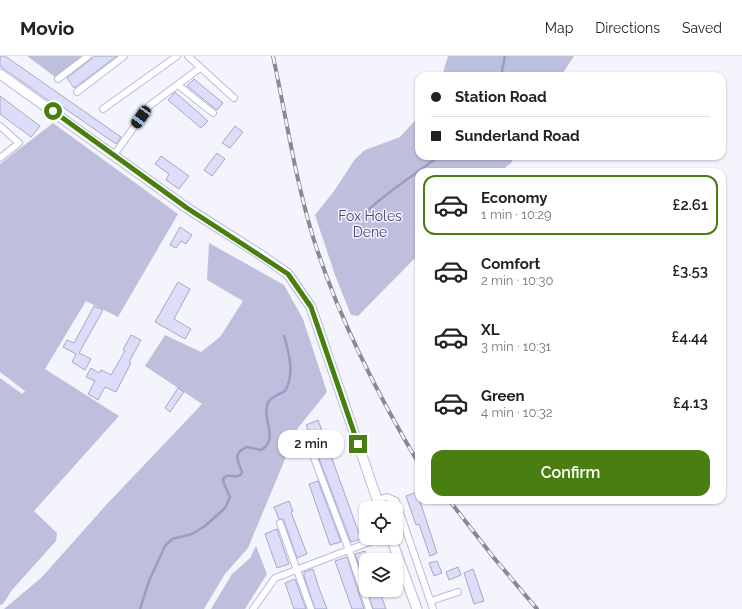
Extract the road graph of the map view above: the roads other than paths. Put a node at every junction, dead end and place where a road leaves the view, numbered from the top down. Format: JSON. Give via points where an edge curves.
{"nodes":[{"id":1,"x":88,"y":56,"type":"edge"},
{"id":2,"x":124,"y":56,"type":"edge"},
{"id":3,"x":177,"y":56,"type":"edge"},
{"id":4,"x":188,"y":56,"type":"edge"},
{"id":5,"x":200,"y":68,"type":"junction"},
{"id":6,"x":0,"y":74,"type":"edge"},
{"id":7,"x":58,"y":79,"type":"dead end"},
{"id":8,"x":178,"y":85,"type":"junction"},
{"id":9,"x":77,"y":92,"type":"dead end"},
{"id":10,"x":234,"y":98,"type":"dead end"},
{"id":11,"x":103,"y":109,"type":"dead end"},
{"id":12,"x":213,"y":113,"type":"dead end"},
{"id":13,"x":0,"y":126,"type":"edge"},
{"id":14,"x":114,"y":155,"type":"junction"},
{"id":15,"x":0,"y":158,"type":"edge"},
{"id":16,"x":304,"y":434,"type":"dead end"},
{"id":17,"x":378,"y":501,"type":"edge"},
{"id":18,"x":382,"y":501,"type":"edge"},
{"id":19,"x":396,"y":501,"type":"edge"},
{"id":20,"x":403,"y":522,"type":"edge"},
{"id":21,"x":280,"y":523,"type":"dead end"},
{"id":22,"x":362,"y":545,"type":"edge"},
{"id":23,"x":394,"y":545,"type":"edge"},
{"id":24,"x":349,"y":550,"type":"junction"},
{"id":25,"x":297,"y":569,"type":"junction"},
{"id":26,"x":458,"y":592,"type":"dead end"},
{"id":27,"x":430,"y":602,"type":"junction"},
{"id":28,"x":254,"y":609,"type":"edge"},
{"id":29,"x":311,"y":609,"type":"edge"},
{"id":30,"x":370,"y":609,"type":"edge"},
{"id":31,"x":417,"y":609,"type":"edge"},
{"id":32,"x":433,"y":609,"type":"edge"}],
"edges":[{"from":1,"to":7,"type":"street"},
{"from":2,"to":9,"type":"street"},
{"from":3,"to":11,"type":"street"},
{"from":4,"to":5,"type":"street"},
{"from":5,"to":8,"type":"street"},
{"from":5,"to":10,"type":"street"},
{"from":6,"to":14,"type":"main road"},
{"from":8,"to":12,"type":"street"},
{"from":8,"to":14,"type":"street","via":[[149,106]]},
{"from":13,"to":15,"type":"street","via":[[20,143]]},
{"from":14,"to":17,"type":"main road","via":[[187,208],[288,274],[311,307]]},
{"from":16,"to":24,"type":"street"},
{"from":18,"to":19,"type":"street","via":[[387,497]]},
{"from":20,"to":27,"type":"street"},
{"from":21,"to":25,"type":"street"},
{"from":22,"to":24,"type":"street"},
{"from":23,"to":31,"type":"main road"},
{"from":24,"to":25,"type":"street"},
{"from":24,"to":30,"type":"street"},
{"from":25,"to":28,"type":"street","via":[[275,578]]},
{"from":25,"to":29,"type":"street"},
{"from":26,"to":27,"type":"street"},
{"from":27,"to":32,"type":"street"}]}
